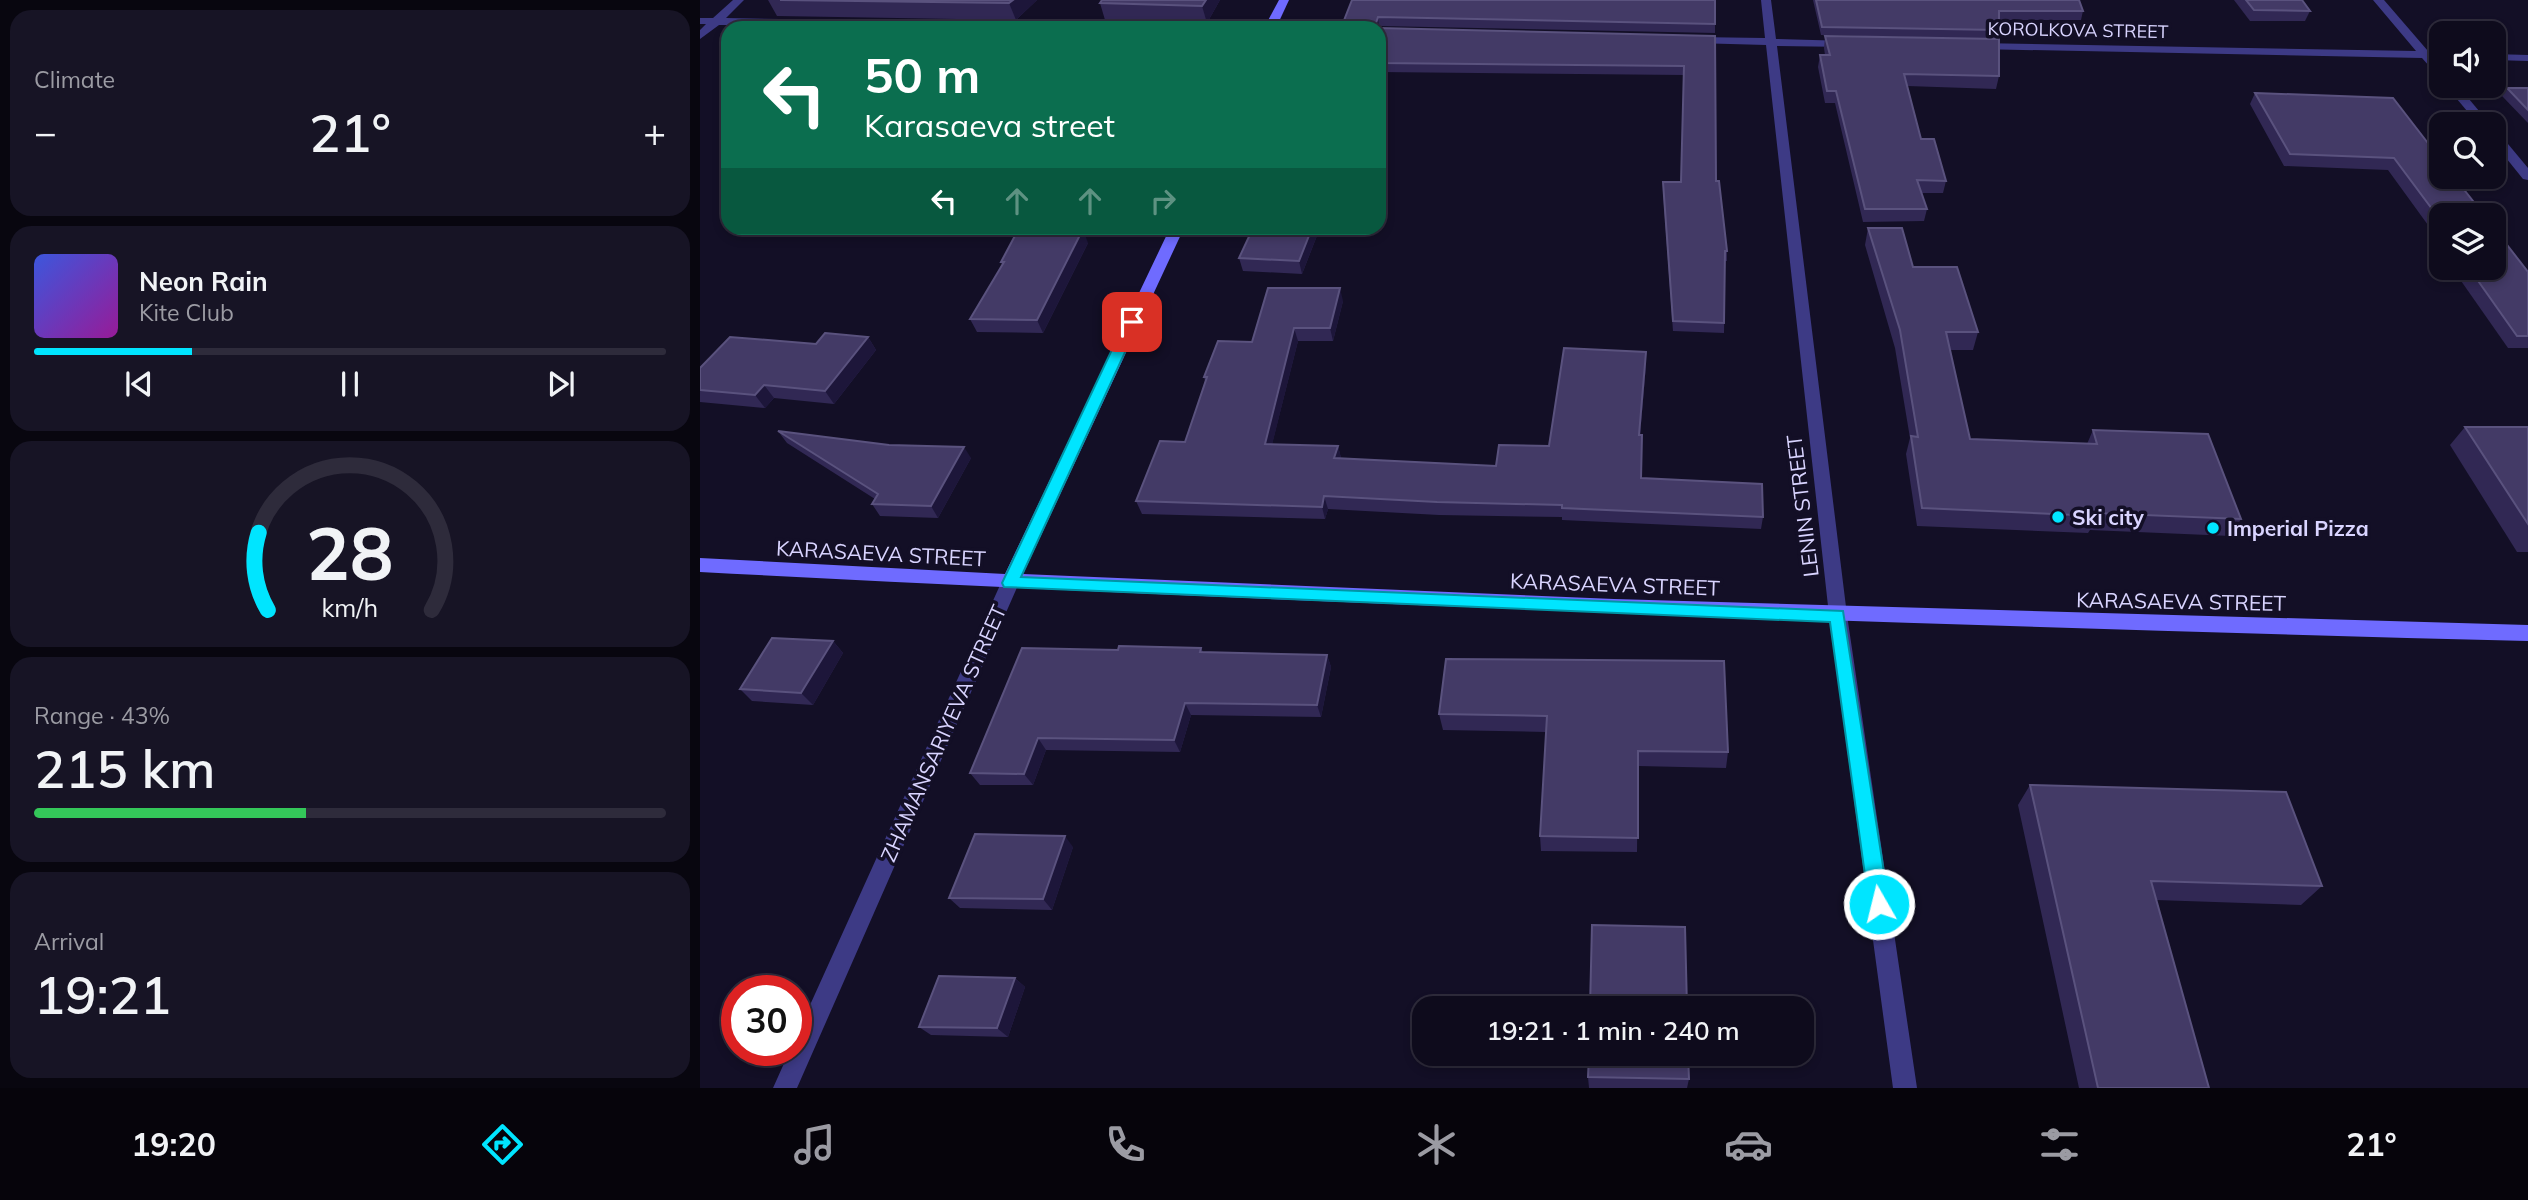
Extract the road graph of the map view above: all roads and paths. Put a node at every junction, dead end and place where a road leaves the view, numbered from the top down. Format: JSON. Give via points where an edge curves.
{"nodes":[{"id":1,"x":739,"y":0,"type":"edge"},
{"id":2,"x":1284,"y":0,"type":"edge"},
{"id":3,"x":1766,"y":0,"type":"edge"},
{"id":4,"x":2378,"y":0,"type":"edge"},
{"id":5,"x":700,"y":21,"type":"edge"},
{"id":6,"x":716,"y":21,"type":"junction"},
{"id":7,"x":721,"y":21,"type":"edge"},
{"id":8,"x":1274,"y":21,"type":"edge"},
{"id":9,"x":700,"y":37,"type":"edge"},
{"id":10,"x":1677,"y":40,"type":"edge"},
{"id":11,"x":1772,"y":42,"type":"junction"},
{"id":12,"x":1855,"y":44,"type":"edge"},
{"id":13,"x":1967,"y":46,"type":"edge"},
{"id":14,"x":2426,"y":54,"type":"junction"},
{"id":15,"x":2429,"y":54,"type":"edge"},
{"id":16,"x":2506,"y":57,"type":"edge"},
{"id":17,"x":2429,"y":58,"type":"edge"},
{"id":18,"x":2528,"y":58,"type":"edge"},
{"id":19,"x":2462,"y":98,"type":"edge"},
{"id":20,"x":2474,"y":112,"type":"edge"},
{"id":21,"x":2506,"y":149,"type":"edge"},
{"id":22,"x":2528,"y":176,"type":"edge"},
{"id":23,"x":1174,"y":235,"type":"edge"},
{"id":24,"x":700,"y":565,"type":"edge"},
{"id":25,"x":1010,"y":583,"type":"junction"},
{"id":26,"x":1838,"y":615,"type":"junction"},
{"id":27,"x":2528,"y":633,"type":"edge"},
{"id":28,"x":785,"y":1088,"type":"edge"},
{"id":29,"x":1905,"y":1088,"type":"edge"}],
"edges":[{"from":1,"to":6,"type":"street"},
{"from":2,"to":8,"type":"main road"},
{"from":3,"to":11,"type":"street","name":"LENIN STREET"},
{"from":4,"to":14,"type":"street"},
{"from":5,"to":6,"type":"street"},
{"from":6,"to":7,"type":"street"},
{"from":6,"to":9,"type":"street"},
{"from":10,"to":11,"type":"street"},
{"from":11,"to":12,"type":"street"},
{"from":11,"to":26,"type":"street","name":"LENIN STREET"},
{"from":13,"to":14,"type":"street","name":"KOROLKOVA STREET"},
{"from":14,"to":15,"type":"street","name":"KOROLKOVA STREET"},
{"from":14,"to":17,"type":"street"},
{"from":16,"to":18,"type":"street"},
{"from":19,"to":20,"type":"street"},
{"from":21,"to":22,"type":"street"},
{"from":23,"to":25,"type":"main road","name":"ZHAMANSARIYEVA STREET"},
{"from":24,"to":25,"type":"main road","name":"KARASAEVA STREET"},
{"from":25,"to":26,"type":"main road","name":"KARASAEVA STREET"},
{"from":25,"to":28,"type":"street","name":"ZHAMANSARIYEVA STREET"},
{"from":26,"to":27,"type":"main road","name":"KARASAEVA STREET"},
{"from":26,"to":29,"type":"street","name":"LENIN STREET"}]}
